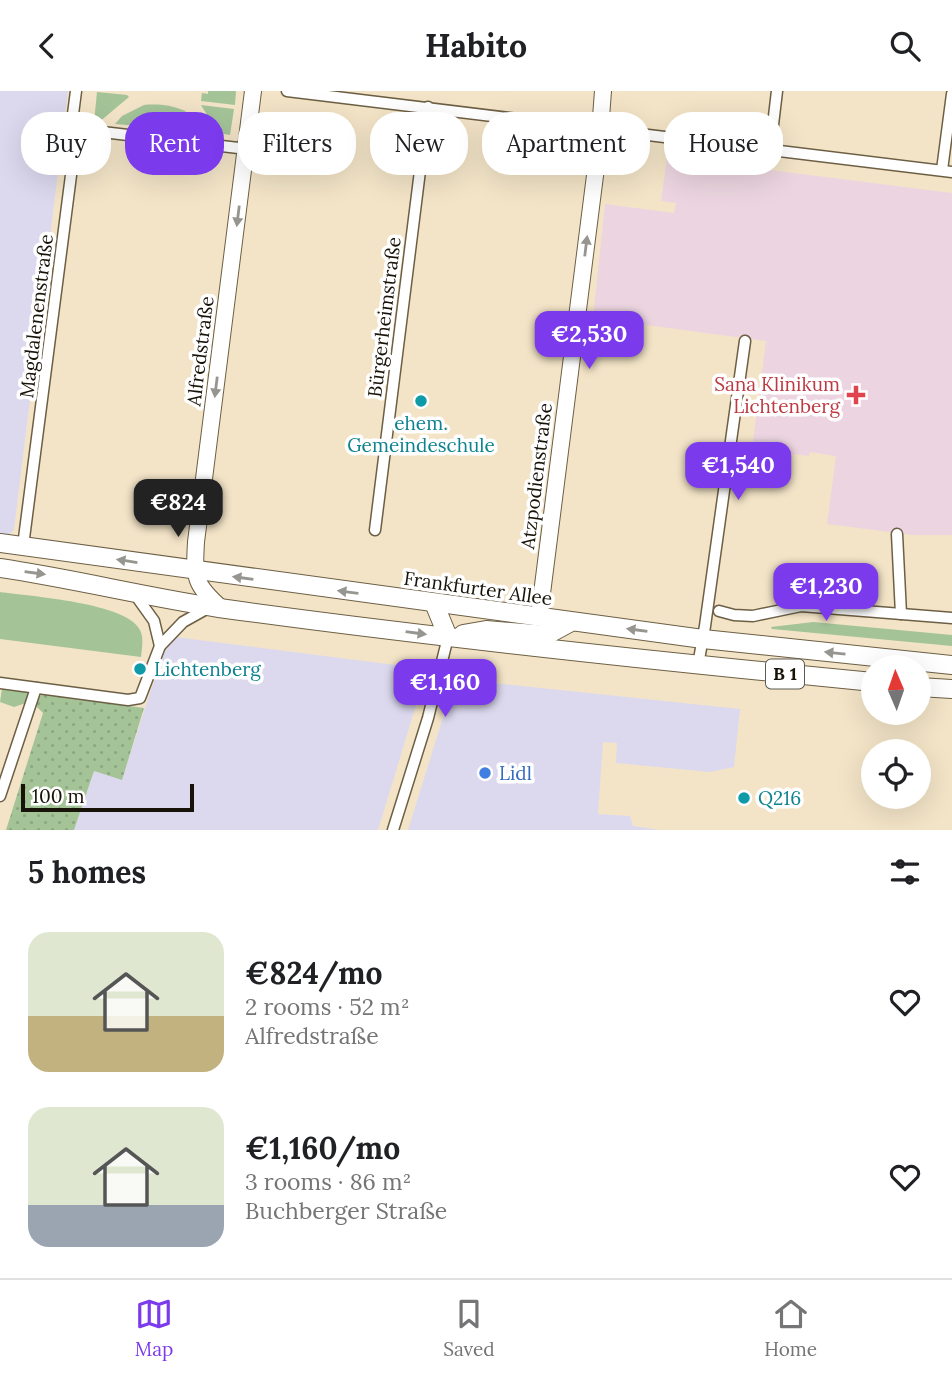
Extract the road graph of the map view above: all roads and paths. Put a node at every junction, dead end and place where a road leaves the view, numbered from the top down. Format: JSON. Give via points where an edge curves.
{"nodes":[{"id":1,"x":76,"y":91,"type":"edge"},
{"id":2,"x":253,"y":91,"type":"edge"},
{"id":3,"x":287,"y":91,"type":"edge"},
{"id":4,"x":603,"y":91,"type":"edge"},
{"id":5,"x":778,"y":91,"type":"edge"},
{"id":6,"x":952,"y":94,"type":"edge"},
{"id":7,"x":428,"y":107,"type":"junction"},
{"id":8,"x":73,"y":112,"type":"edge"},
{"id":9,"x":251,"y":112,"type":"edge"},
{"id":10,"x":601,"y":112,"type":"edge"},
{"id":11,"x":775,"y":112,"type":"edge"},
{"id":12,"x":482,"y":114,"type":"edge"},
{"id":13,"x":111,"y":133,"type":"edge"},
{"id":14,"x":238,"y":148,"type":"edge"},
{"id":15,"x":783,"y":152,"type":"edge"},
{"id":16,"x":947,"y":171,"type":"edge"},
{"id":17,"x":71,"y":175,"type":"edge"},
{"id":18,"x":244,"y":175,"type":"edge"},
{"id":19,"x":594,"y":175,"type":"edge"},
{"id":20,"x":745,"y":341,"type":"dead end"},
{"id":21,"x":374,"y":530,"type":"dead end"},
{"id":22,"x":897,"y":534,"type":"dead end"},
{"id":23,"x":0,"y":543,"type":"edge"},
{"id":24,"x":23,"y":546,"type":"junction"},
{"id":25,"x":0,"y":568,"type":"edge"},
{"id":26,"x":195,"y":571,"type":"junction"},
{"id":27,"x":134,"y":593,"type":"junction"},
{"id":28,"x":435,"y":603,"type":"junction"},
{"id":29,"x":216,"y":607,"type":"junction"},
{"id":30,"x":719,"y":611,"type":"dead end"},
{"id":31,"x":901,"y":614,"type":"junction"},
{"id":32,"x":539,"y":617,"type":"junction"},
{"id":33,"x":952,"y":618,"type":"edge"},
{"id":34,"x":571,"y":622,"type":"junction"},
{"id":35,"x":448,"y":637,"type":"junction"},
{"id":36,"x":703,"y":639,"type":"junction"},
{"id":37,"x":160,"y":646,"type":"junction"},
{"id":38,"x":698,"y":665,"type":"junction"},
{"id":39,"x":952,"y":665,"type":"edge"},
{"id":40,"x":861,"y":681,"type":"edge"},
{"id":41,"x":0,"y":683,"type":"edge"},
{"id":42,"x":36,"y":688,"type":"junction"},
{"id":43,"x":931,"y":688,"type":"edge"},
{"id":44,"x":952,"y":689,"type":"edge"},
{"id":45,"x":0,"y":796,"type":"edge"},
{"id":46,"x":393,"y":830,"type":"edge"}],
"edges":[{"from":1,"to":8,"type":"street","name":"Magdalenenstraße"},
{"from":2,"to":9,"type":"street","name":"Alfredstraße"},
{"from":3,"to":7,"type":"street"},
{"from":4,"to":10,"type":"street","name":"Atzpodienstraße"},
{"from":5,"to":11,"type":"street"},
{"from":6,"to":16,"type":"street"},
{"from":7,"to":12,"type":"street"},
{"from":7,"to":21,"type":"street","name":"Bürgerheimstraße"},
{"from":13,"to":14,"type":"street"},
{"from":15,"to":16,"type":"street"},
{"from":17,"to":24,"type":"street","name":"Magdalenenstraße"},
{"from":18,"to":26,"type":"street","name":"Alfredstraße","one_way":true},
{"from":32,"to":19,"type":"street","name":"Atzpodienstraße","one_way":true},
{"from":20,"to":36,"type":"street"},
{"from":22,"to":31,"type":"street"},
{"from":23,"to":24,"type":"main road","name":"Frankfurter Allee","number":"B 1"},
{"from":26,"to":24,"type":"main road","name":"Frankfurter Allee","number":"B 1","one_way":true},
{"from":25,"to":27,"type":"main road","number":"B 1","one_way":true},
{"from":28,"to":26,"type":"main road","name":"Frankfurter Allee","number":"B 1","one_way":true},
{"from":26,"to":29,"type":"street","via":[[202,591]]},
{"from":27,"to":29,"type":"main road","number":"B 1"},
{"from":27,"to":37,"type":"street","via":[[154,621]]},
{"from":28,"to":32,"type":"main road","name":"Frankfurter Allee","number":"B 1"},
{"from":28,"to":35,"type":"main road"},
{"from":29,"to":35,"type":"main road","number":"B 1","one_way":true},
{"from":29,"to":37,"type":"street","via":[[183,622]]},
{"from":30,"to":31,"type":"street","via":[[752,616],[796,606]]},
{"from":31,"to":33,"type":"street"},
{"from":32,"to":34,"type":"main road","name":"Frankfurter Allee","number":"B 1"},
{"from":32,"to":35,"type":"main road","via":[[525,625],[472,619],[458,625]]},
{"from":34,"to":35,"type":"main road","via":[[547,635],[486,629]]},
{"from":36,"to":34,"type":"main road","name":"Frankfurter Allee","number":"B 1","one_way":true},
{"from":35,"to":38,"type":"main road","number":"B 1"},
{"from":35,"to":46,"type":"street","via":[[432,706]]},
{"from":36,"to":38,"type":"street"},
{"from":39,"to":36,"type":"main road","name":"Frankfurter Allee","number":"B 1","one_way":true},
{"from":37,"to":42,"type":"street","via":[[140,698]]},
{"from":38,"to":40,"type":"main road","number":"B 1"},
{"from":41,"to":42,"type":"street"},
{"from":42,"to":45,"type":"street"},
{"from":43,"to":44,"type":"main road"}]}
